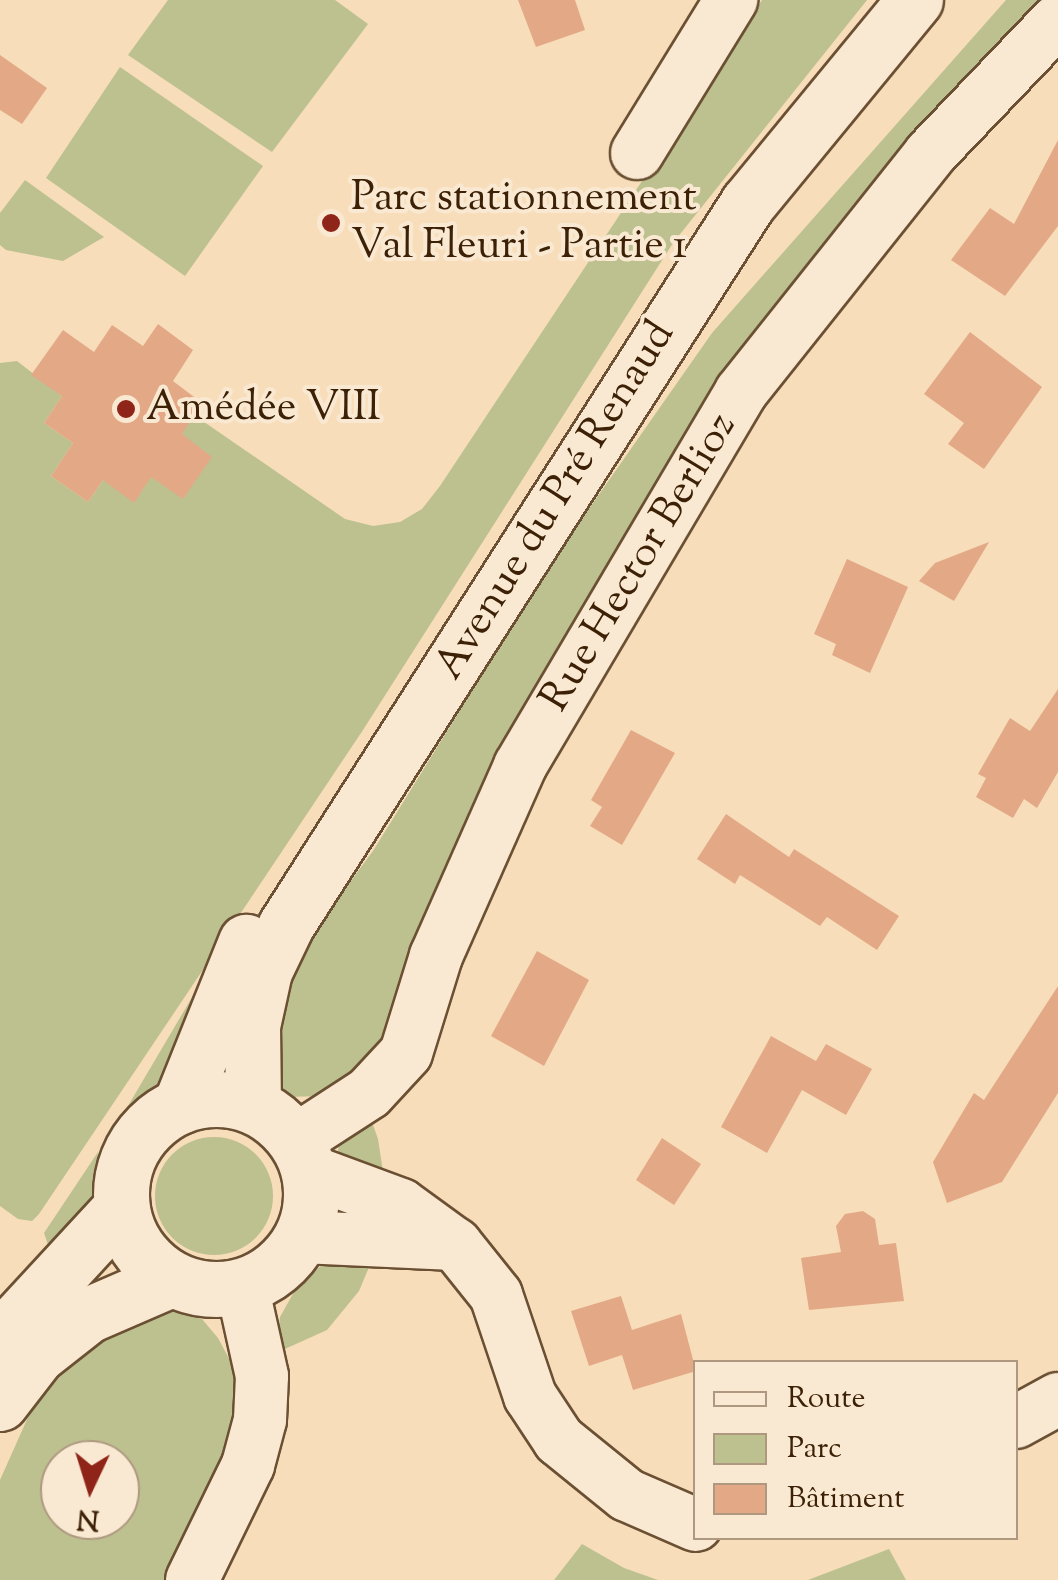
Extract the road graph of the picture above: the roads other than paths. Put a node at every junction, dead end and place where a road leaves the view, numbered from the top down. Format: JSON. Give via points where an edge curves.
{"nodes":[{"id":1,"x":731,"y":0,"type":"edge"},
{"id":2,"x":916,"y":0,"type":"edge"},
{"id":3,"x":1058,"y":20,"type":"edge"},
{"id":4,"x":637,"y":153,"type":"dead end"},
{"id":5,"x":386,"y":770,"type":"junction"},
{"id":6,"x":180,"y":1106,"type":"junction"},
{"id":7,"x":253,"y":1106,"type":"junction"},
{"id":8,"x":302,"y":1156,"type":"junction"},
{"id":9,"x":120,"y":1209,"type":"junction"},
{"id":10,"x":302,"y":1236,"type":"junction"},
{"id":11,"x":456,"y":1244,"type":"junction"},
{"id":12,"x":171,"y":1279,"type":"junction"},
{"id":13,"x":242,"y":1286,"type":"junction"},
{"id":14,"x":0,"y":1339,"type":"edge"},
{"id":15,"x":1058,"y":1399,"type":"edge"},
{"id":16,"x":0,"y":1403,"type":"edge"},
{"id":17,"x":1018,"y":1421,"type":"edge"},
{"id":18,"x":693,"y":1524,"type":"edge"},
{"id":19,"x":192,"y":1580,"type":"edge"}],
"edges":[{"from":1,"to":4,"type":"street"},
{"from":2,"to":5,"type":"main road","name":"Avenue du Pré Renaud","via":[[748,203]]},
{"from":3,"to":8,"type":"street","name":"Rue Hector Berlioz","via":[[930,154],[741,392],[520,766],[436,956],[406,1053]]},
{"from":5,"to":6,"type":"main road","name":"Avenue du Pré Renaud","via":[[268,905],[238,956]]},
{"from":5,"to":7,"type":"main road","name":"Avenue du Pré Renaud","via":[[286,925],[264,971],[252,1026]]},
{"from":6,"to":7,"type":"main road","via":[[216,1099]]},
{"from":6,"to":9,"type":"main road","via":[[139,1136],[126,1158]]},
{"from":7,"to":8,"type":"main road"},
{"from":8,"to":10,"type":"main road","via":[[312,1193]]},
{"from":8,"to":11,"type":"street","via":[[401,1205]]},
{"from":9,"to":12,"type":"main road","via":[[147,1262]]},
{"from":9,"to":14,"type":"main road"},
{"from":10,"to":11,"type":"street"},
{"from":10,"to":13,"type":"main road","via":[[276,1267]]},
{"from":11,"to":18,"type":"street","via":[[496,1295],[530,1396],[559,1440],[626,1495]]},
{"from":12,"to":13,"type":"main road","via":[[206,1288]]},
{"from":12,"to":16,"type":"main road","via":[[88,1315],[37,1354]]},
{"from":13,"to":19,"type":"street","via":[[262,1376],[260,1420],[248,1465]]},
{"from":15,"to":17,"type":"street"}]}
